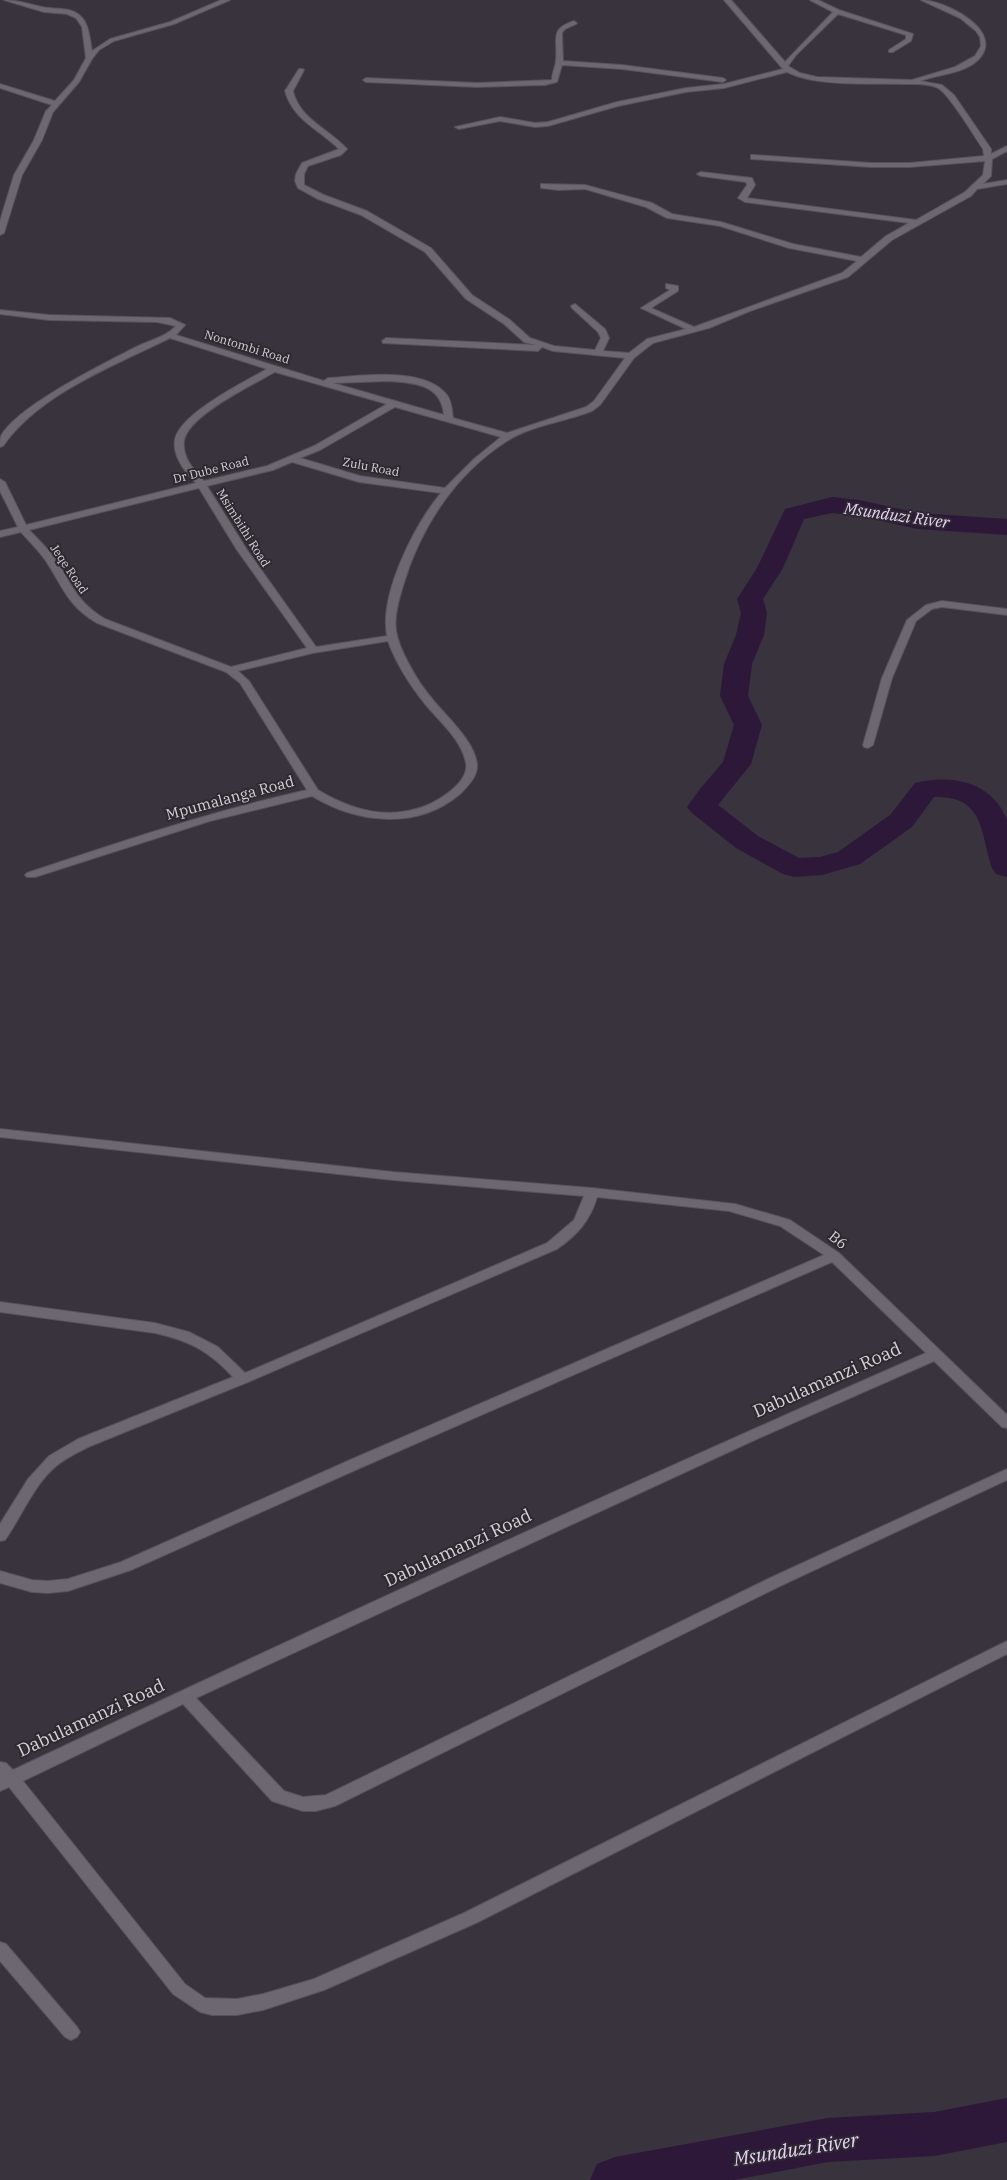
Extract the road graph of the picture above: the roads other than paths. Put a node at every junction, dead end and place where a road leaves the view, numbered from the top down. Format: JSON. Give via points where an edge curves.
{"nodes":[{"id":1,"x":7,"y":0,"type":"edge"},
{"id":2,"x":227,"y":0,"type":"edge"},
{"id":3,"x":727,"y":0,"type":"edge"},
{"id":4,"x":813,"y":0,"type":"edge"},
{"id":5,"x":924,"y":0,"type":"edge"},
{"id":6,"x":837,"y":11,"type":"junction"},
{"id":7,"x":574,"y":23,"type":"dead end"},
{"id":8,"x":891,"y":51,"type":"dead end"},
{"id":9,"x":89,"y":58,"type":"junction"},
{"id":10,"x":560,"y":63,"type":"junction"},
{"id":11,"x":786,"y":68,"type":"junction"},
{"id":12,"x":302,"y":70,"type":"dead end"},
{"id":13,"x":689,"y":76,"type":"junction"},
{"id":14,"x":366,"y":80,"type":"dead end"},
{"id":15,"x":910,"y":81,"type":"junction"},
{"id":16,"x":743,"y":82,"type":"junction"},
{"id":17,"x":0,"y":86,"type":"edge"},
{"id":18,"x":704,"y":87,"type":"junction"},
{"id":19,"x":56,"y":104,"type":"junction"},
{"id":20,"x":459,"y":127,"type":"dead end"},
{"id":21,"x":1007,"y":148,"type":"edge"},
{"id":22,"x":754,"y":157,"type":"dead end"},
{"id":23,"x":989,"y":158,"type":"junction"},
{"id":24,"x":701,"y":174,"type":"dead end"},
{"id":25,"x":1007,"y":182,"type":"edge"},
{"id":26,"x":544,"y":186,"type":"dead end"},
{"id":27,"x":978,"y":187,"type":"junction"},
{"id":28,"x":916,"y":222,"type":"junction"},
{"id":29,"x":0,"y":233,"type":"edge"},
{"id":30,"x":864,"y":260,"type":"junction"},
{"id":31,"x":669,"y":286,"type":"dead end"},
{"id":32,"x":575,"y":306,"type":"dead end"},
{"id":33,"x":0,"y":312,"type":"edge"},
{"id":34,"x":693,"y":329,"type":"junction"},
{"id":35,"x":168,"y":335,"type":"junction"},
{"id":36,"x":386,"y":341,"type":"dead end"},
{"id":37,"x":553,"y":348,"type":"junction"},
{"id":38,"x":597,"y":353,"type":"junction"},
{"id":39,"x":631,"y":356,"type":"junction"},
{"id":40,"x":274,"y":369,"type":"junction"},
{"id":41,"x":318,"y":382,"type":"junction"},
{"id":42,"x":393,"y":404,"type":"junction"},
{"id":43,"x":449,"y":419,"type":"junction"},
{"id":44,"x":507,"y":436,"type":"junction"},
{"id":45,"x":0,"y":444,"type":"edge"},
{"id":46,"x":293,"y":459,"type":"junction"},
{"id":47,"x":0,"y":482,"type":"edge"},
{"id":48,"x":203,"y":486,"type":"junction"},
{"id":49,"x":446,"y":491,"type":"junction"},
{"id":50,"x":23,"y":528,"type":"junction"},
{"id":51,"x":0,"y":534,"type":"edge"},
{"id":52,"x":1007,"y":612,"type":"edge"},
{"id":53,"x":391,"y":638,"type":"junction"},
{"id":54,"x":313,"y":650,"type":"junction"},
{"id":55,"x":230,"y":670,"type":"junction"},
{"id":56,"x":868,"y":745,"type":"dead end"},
{"id":57,"x":314,"y":792,"type":"junction"},
{"id":58,"x":31,"y":875,"type":"dead end"},
{"id":59,"x":0,"y":1133,"type":"edge"},
{"id":60,"x":592,"y":1192,"type":"junction"},
{"id":61,"x":834,"y":1256,"type":"junction"},
{"id":62,"x":0,"y":1307,"type":"edge"},
{"id":63,"x":936,"y":1354,"type":"junction"},
{"id":64,"x":243,"y":1379,"type":"junction"},
{"id":65,"x":1007,"y":1423,"type":"edge"},
{"id":66,"x":1007,"y":1474,"type":"edge"},
{"id":67,"x":0,"y":1536,"type":"edge"},
{"id":68,"x":0,"y":1577,"type":"edge"},
{"id":69,"x":1007,"y":1648,"type":"edge"},
{"id":70,"x":185,"y":1696,"type":"junction"},
{"id":71,"x":4,"y":1777,"type":"edge"},
{"id":72,"x":0,"y":1949,"type":"edge"},
{"id":73,"x":71,"y":2032,"type":"dead end"}],
"edges":[{"from":1,"to":9,"type":"street","via":[[79,17],[85,28]]},
{"from":2,"to":9,"type":"street","via":[[172,23],[107,42]]},
{"from":3,"to":11,"type":"street"},
{"from":4,"to":6,"type":"street"},
{"from":5,"to":15,"type":"street","via":[[975,25],[984,37],[984,46],[982,53],[970,64]]},
{"from":6,"to":8,"type":"street","via":[[910,34],[909,40]]},
{"from":6,"to":11,"type":"street","via":[[794,54]]},
{"from":7,"to":10,"type":"street","via":[[559,33]]},
{"from":9,"to":19,"type":"street","via":[[77,81]]},
{"from":10,"to":13,"type":"street"},
{"from":10,"to":14,"type":"street","via":[[555,80],[545,83],[477,85]]},
{"from":11,"to":15,"type":"street","via":[[798,75],[817,79]]},
{"from":11,"to":16,"type":"street"},
{"from":12,"to":37,"type":"street","via":[[289,91],[296,109],[343,149],[305,165],[300,174],[301,186],[364,213],[414,241],[434,256],[474,301],[510,324],[527,340]]},
{"from":13,"to":16,"type":"street"},
{"from":13,"to":18,"type":"street"},
{"from":15,"to":23,"type":"street","via":[[936,85],[945,90],[982,141]]},
{"from":16,"to":18,"type":"street"},
{"from":17,"to":19,"type":"street"},
{"from":18,"to":20,"type":"street","via":[[617,104],[548,124],[500,120]]},
{"from":19,"to":29,"type":"street","via":[[18,175]]},
{"from":21,"to":23,"type":"street"},
{"from":22,"to":23,"type":"street","via":[[891,166]]},
{"from":23,"to":27,"type":"street","via":[[987,176]]},
{"from":24,"to":28,"type":"street","via":[[749,180],[751,183],[742,198],[744,200]]},
{"from":25,"to":27,"type":"street"},
{"from":26,"to":30,"type":"street","via":[[585,187],[649,205],[670,216],[721,224],[792,246]]},
{"from":27,"to":28,"type":"street"},
{"from":28,"to":30,"type":"street","via":[[889,238]]},
{"from":30,"to":34,"type":"street","via":[[853,270],[834,279]]},
{"from":31,"to":34,"type":"street","via":[[675,288],[674,291],[646,308]]},
{"from":32,"to":38,"type":"street","via":[[602,331],[605,338]]},
{"from":33,"to":35,"type":"street","via":[[180,324]]},
{"from":34,"to":39,"type":"street","via":[[650,341]]},
{"from":35,"to":40,"type":"street","name":"Nontombi Road"},
{"from":35,"to":45,"type":"street","via":[[36,408],[13,425]]},
{"from":36,"to":37,"type":"street"},
{"from":37,"to":38,"type":"street"},
{"from":38,"to":39,"type":"street"},
{"from":39,"to":44,"type":"street","via":[[589,410]]},
{"from":40,"to":41,"type":"street","name":"Nontombi Road"},
{"from":40,"to":48,"type":"street","name":"Msimbithi Road","via":[[215,404],[181,434],[182,456]]},
{"from":41,"to":42,"type":"street","name":"Nontombi Road"},
{"from":41,"to":43,"type":"street","name":"Nontombi Road","via":[[392,378],[421,383],[435,389],[444,398]]},
{"from":42,"to":43,"type":"street","name":"Nontombi Road"},
{"from":42,"to":46,"type":"street","name":"Dr Dube Road"},
{"from":43,"to":44,"type":"street","name":"Nontombi Road"},
{"from":44,"to":49,"type":"street","name":"Mpumalanga Road"},
{"from":46,"to":48,"type":"street","name":"Dr Dube Road"},
{"from":46,"to":49,"type":"street","name":"Zulu Road","via":[[359,479]]},
{"from":47,"to":50,"type":"street","name":"Jeqe Road"},
{"from":48,"to":50,"type":"street","name":"Dr Dube Road"},
{"from":48,"to":54,"type":"street","name":"Msimbithi Road","via":[[225,526]]},
{"from":49,"to":53,"type":"street","name":"Mpumalanga Road","via":[[417,536],[406,560],[392,610]]},
{"from":50,"to":51,"type":"street","name":"Dr Dube Road"},
{"from":50,"to":55,"type":"street","name":"Jeqe Road","via":[[49,558],[74,600],[86,612],[101,621]]},
{"from":52,"to":56,"type":"street","via":[[942,604],[929,607],[912,620],[885,684]]},
{"from":53,"to":54,"type":"street"},
{"from":53,"to":57,"type":"street","name":"Mpumalanga Road","via":[[418,687],[460,740],[472,768],[455,794],[438,805],[407,816],[373,815],[352,810]]},
{"from":54,"to":55,"type":"street"},
{"from":55,"to":57,"type":"street","via":[[251,691]]},
{"from":57,"to":58,"type":"street","name":"Mpumalanga Road","via":[[206,818]]},
{"from":59,"to":60,"type":"street","name":"B6","via":[[393,1176]]},
{"from":60,"to":61,"type":"street","name":"B6","via":[[700,1203],[758,1214],[785,1223]]},
{"from":60,"to":64,"type":"street","via":[[579,1224],[572,1233],[552,1246]]},
{"from":61,"to":63,"type":"street","name":"B6"},
{"from":61,"to":68,"type":"street","via":[[126,1566],[75,1583],[48,1588]]},
{"from":62,"to":64,"type":"street","via":[[179,1333],[209,1345]]},
{"from":63,"to":65,"type":"street","name":"B6"},
{"from":63,"to":70,"type":"street","name":"Dabulamanzi Road","via":[[754,1434]]},
{"from":64,"to":67,"type":"street","via":[[83,1443],[58,1457],[33,1481]]},
{"from":66,"to":70,"type":"street","via":[[775,1582],[329,1801],[303,1804],[278,1796]]},
{"from":69,"to":71,"type":"street","via":[[470,1918],[318,1985],[237,2008],[200,2004],[179,1989]]},
{"from":70,"to":71,"type":"street","name":"Dabulamanzi Road"},
{"from":72,"to":73,"type":"street"}]}
